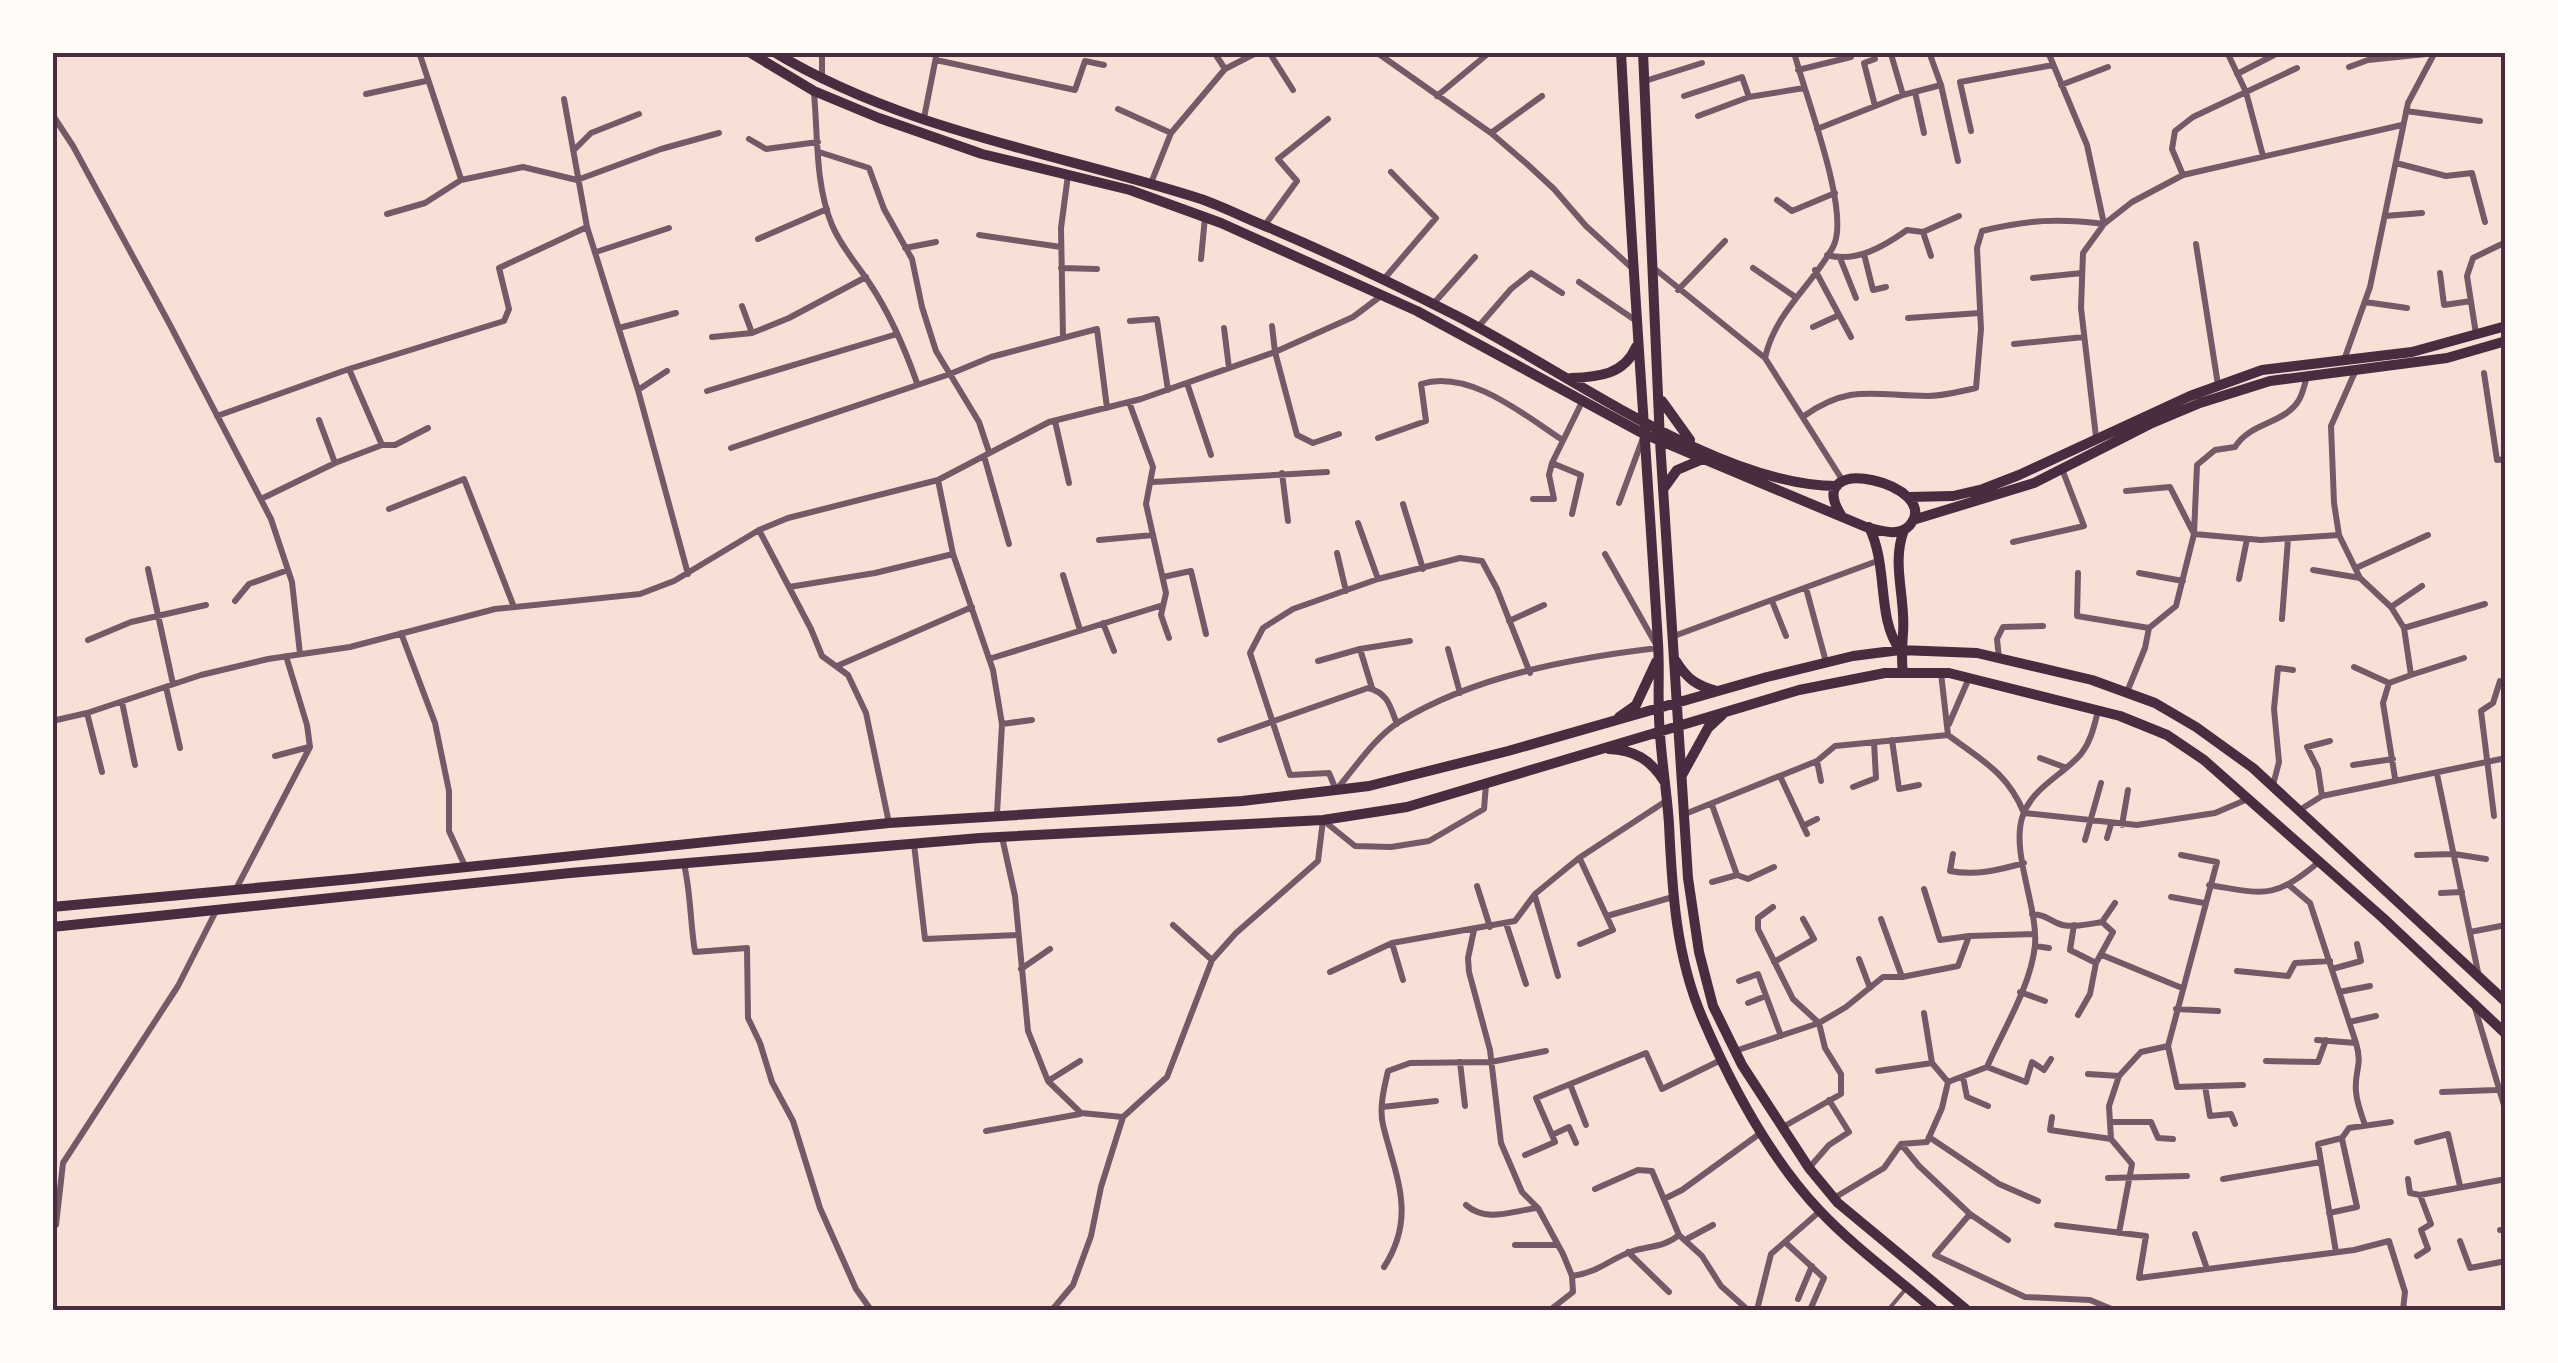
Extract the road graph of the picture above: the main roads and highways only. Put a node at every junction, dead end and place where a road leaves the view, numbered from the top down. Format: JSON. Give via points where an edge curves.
{"nodes":[{"id":1,"x":749,"y":52,"type":"edge"},
{"id":2,"x":774,"y":52,"type":"edge"},
{"id":3,"x":1621,"y":52,"type":"edge"},
{"id":4,"x":1643,"y":52,"type":"edge"},
{"id":5,"x":1292,"y":238,"type":"junction"},
{"id":6,"x":1284,"y":252,"type":"junction"},
{"id":7,"x":2506,"y":326,"type":"edge"},
{"id":8,"x":2506,"y":341,"type":"edge"},
{"id":9,"x":1638,"y":342,"type":"junction"},
{"id":10,"x":1571,"y":378,"type":"junction"},
{"id":11,"x":1659,"y":394,"type":"junction"},
{"id":12,"x":1644,"y":427,"type":"junction"},
{"id":13,"x":1660,"y":435,"type":"junction"},
{"id":14,"x":1694,"y":444,"type":"junction"},
{"id":15,"x":1703,"y":458,"type":"junction"},
{"id":16,"x":1840,"y":484,"type":"junction"},
{"id":17,"x":1663,"y":489,"type":"junction"},
{"id":18,"x":1909,"y":497,"type":"junction"},
{"id":19,"x":1840,"y":515,"type":"junction"},
{"id":20,"x":1913,"y":520,"type":"junction"},
{"id":21,"x":1869,"y":527,"type":"junction"},
{"id":22,"x":1904,"y":530,"type":"junction"},
{"id":23,"x":1900,"y":650,"type":"junction"},
{"id":24,"x":1658,"y":652,"type":"junction"},
{"id":25,"x":1676,"y":660,"type":"junction"},
{"id":26,"x":1903,"y":673,"type":"junction"},
{"id":27,"x":1718,"y":691,"type":"junction"},
{"id":28,"x":1677,"y":703,"type":"junction"},
{"id":29,"x":1659,"y":708,"type":"junction"},
{"id":30,"x":1726,"y":711,"type":"junction"},
{"id":31,"x":1611,"y":722,"type":"junction"},
{"id":32,"x":1678,"y":726,"type":"junction"},
{"id":33,"x":1660,"y":730,"type":"junction"},
{"id":34,"x":1598,"y":749,"type":"junction"},
{"id":35,"x":1681,"y":776,"type":"junction"},
{"id":36,"x":1665,"y":784,"type":"junction"},
{"id":37,"x":532,"y":860,"type":"junction"},
{"id":38,"x":535,"y":877,"type":"junction"},
{"id":39,"x":52,"y":907,"type":"edge"},
{"id":40,"x":52,"y":927,"type":"edge"},
{"id":41,"x":2457,"y":958,"type":"junction"},
{"id":42,"x":2442,"y":973,"type":"junction"},
{"id":43,"x":2506,"y":1002,"type":"edge"},
{"id":44,"x":2506,"y":1034,"type":"edge"},
{"id":45,"x":1934,"y":1310,"type":"edge"},
{"id":46,"x":1967,"y":1310,"type":"edge"}],
"edges":[{"from":1,"to":6,"type":"main road","via":[[814,92],[982,154],[1130,190]]},
{"from":2,"to":5,"type":"main road","via":[[822,82],[995,143],[1205,200]]},
{"from":3,"to":9,"type":"main road"},
{"from":4,"to":11,"type":"main road"},
{"from":5,"to":6,"type":"main road"},
{"from":5,"to":10,"type":"main road"},
{"from":6,"to":12,"type":"main road"},
{"from":7,"to":18,"type":"main road","via":[[2412,352],[2262,370],[1982,489]]},
{"from":8,"to":20,"type":"main road","via":[[2447,358],[2270,381],[2150,424],[1988,500]]},
{"from":9,"to":10,"type":"main road","via":[[1631,358],[1603,377]]},
{"from":9,"to":12,"type":"main road"},
{"from":10,"to":12,"type":"main road"},
{"from":11,"to":13,"type":"main road"},
{"from":11,"to":14,"type":"main road"},
{"from":12,"to":13,"type":"main road"},
{"from":12,"to":24,"type":"main road"},
{"from":13,"to":14,"type":"main road"},
{"from":13,"to":15,"type":"main road"},
{"from":13,"to":17,"type":"main road"},
{"from":14,"to":16,"type":"main road","via":[[1787,482]]},
{"from":15,"to":17,"type":"main road","via":[[1677,470]]},
{"from":15,"to":19,"type":"main road"},
{"from":16,"to":18,"type":"main road","via":[[1861,478]]},
{"from":16,"to":19,"type":"main road","via":[[1833,494]]},
{"from":17,"to":25,"type":"main road"},
{"from":18,"to":20,"type":"main road"},
{"from":19,"to":21,"type":"main road"},
{"from":20,"to":22,"type":"main road"},
{"from":21,"to":22,"type":"main road"},
{"from":21,"to":23,"type":"main road","via":[[1881,560],[1889,634]]},
{"from":22,"to":23,"type":"main road","via":[[1898,559]]},
{"from":23,"to":26,"type":"main road"},
{"from":23,"to":27,"type":"main road"},
{"from":23,"to":41,"type":"main road","via":[[1977,653],[2092,680],[2155,703],[2253,768]]},
{"from":24,"to":29,"type":"main road"},
{"from":24,"to":31,"type":"main road","via":[[1636,705]]},
{"from":25,"to":27,"type":"main road","via":[[1685,676]]},
{"from":25,"to":28,"type":"main road"},
{"from":26,"to":30,"type":"main road","via":[[1799,690]]},
{"from":26,"to":42,"type":"main road","via":[[1970,678],[2098,710],[2166,735],[2204,760]]},
{"from":27,"to":28,"type":"main road"},
{"from":28,"to":29,"type":"main road"},
{"from":28,"to":32,"type":"main road"},
{"from":29,"to":31,"type":"main road"},
{"from":29,"to":33,"type":"main road"},
{"from":30,"to":32,"type":"main road"},
{"from":30,"to":35,"type":"main road","via":[[1708,728]]},
{"from":31,"to":37,"type":"main road","via":[[1369,786],[1242,801],[888,823]]},
{"from":32,"to":33,"type":"main road"},
{"from":32,"to":35,"type":"main road"},
{"from":33,"to":34,"type":"main road"},
{"from":33,"to":36,"type":"main road"},
{"from":34,"to":36,"type":"main road","via":[[1639,756]]},
{"from":34,"to":38,"type":"main road","via":[[1407,806],[1323,820],[1002,837]]},
{"from":35,"to":46,"type":"main road","via":[[1700,952],[1713,1006],[1735,1050],[1834,1198]]},
{"from":36,"to":45,"type":"main road","via":[[1682,956],[1722,1060],[1762,1132],[1820,1211]]},
{"from":37,"to":38,"type":"main road"},
{"from":37,"to":39,"type":"main road"},
{"from":38,"to":40,"type":"main road"},
{"from":41,"to":42,"type":"main road"},
{"from":41,"to":43,"type":"main road"},
{"from":42,"to":44,"type":"main road"}]}
